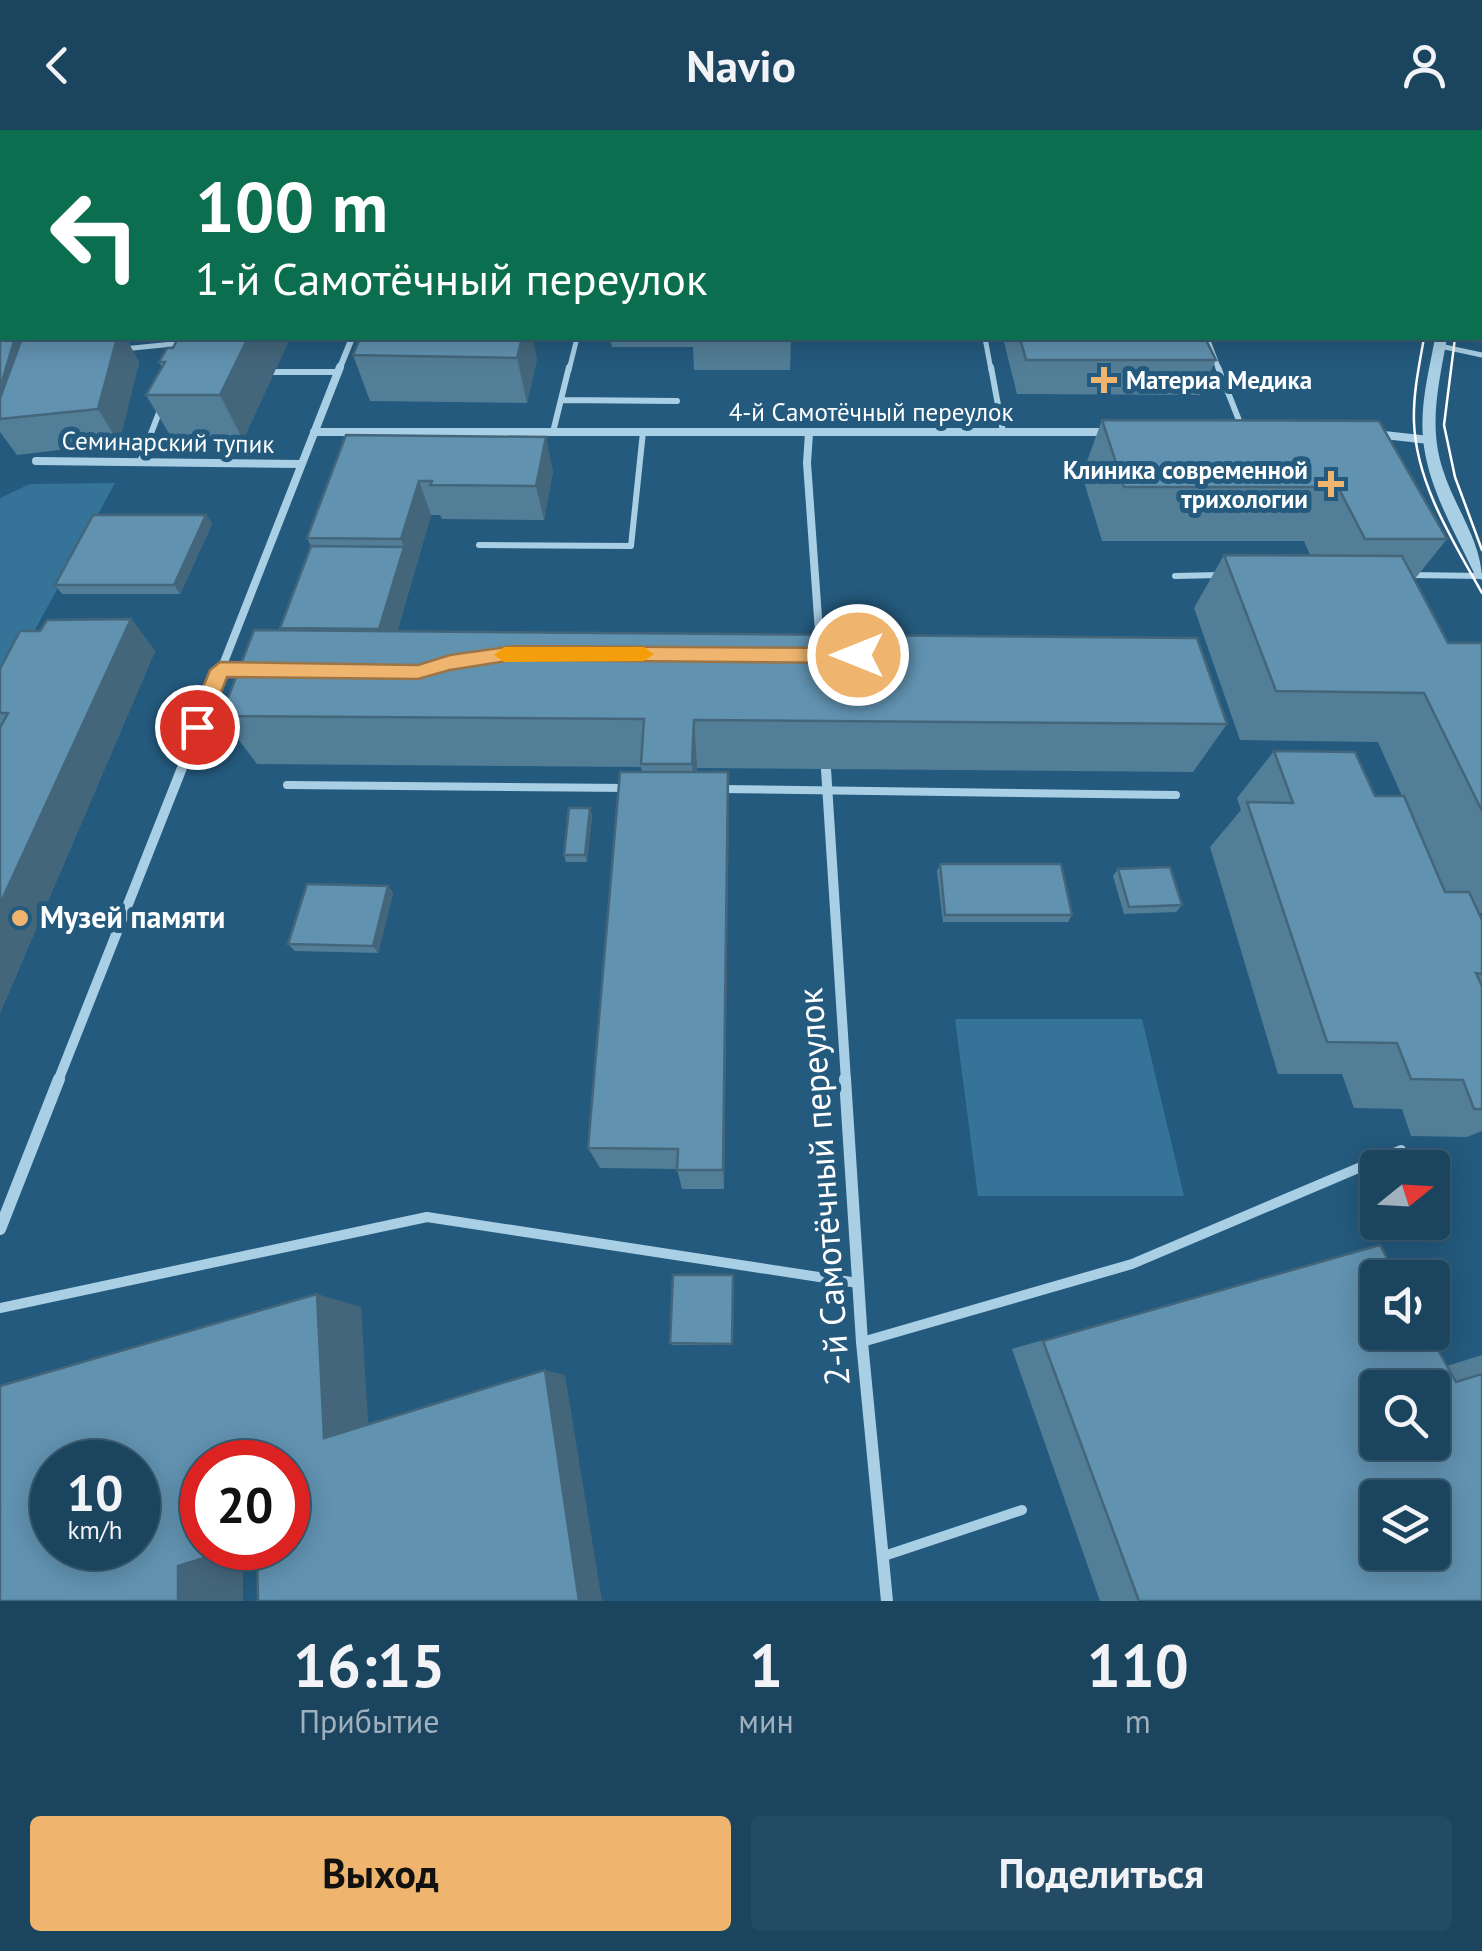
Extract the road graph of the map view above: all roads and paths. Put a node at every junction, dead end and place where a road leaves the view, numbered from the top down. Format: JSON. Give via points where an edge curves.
{"nodes":[{"id":1,"x":351,"y":340,"type":"edge"},
{"id":2,"x":576,"y":340,"type":"edge"},
{"id":3,"x":985,"y":340,"type":"edge"},
{"id":4,"x":1208,"y":340,"type":"edge"},
{"id":5,"x":1441,"y":342,"type":"edge"},
{"id":6,"x":109,"y":350,"type":"edge"},
{"id":7,"x":1482,"y":355,"type":"edge"},
{"id":8,"x":180,"y":358,"type":"edge"},
{"id":9,"x":274,"y":372,"type":"dead end"},
{"id":10,"x":338,"y":372,"type":"junction"},
{"id":11,"x":561,"y":400,"type":"junction"},
{"id":12,"x":677,"y":401,"type":"dead end"},
{"id":13,"x":160,"y":409,"type":"edge"},
{"id":14,"x":314,"y":432,"type":"junction"},
{"id":15,"x":552,"y":432,"type":"junction"},
{"id":16,"x":643,"y":432,"type":"junction"},
{"id":17,"x":1002,"y":432,"type":"junction"},
{"id":18,"x":1122,"y":432,"type":"edge"},
{"id":19,"x":1228,"y":432,"type":"edge"},
{"id":20,"x":1244,"y":432,"type":"joint"},
{"id":21,"x":809,"y":433,"type":"junction"},
{"id":22,"x":1370,"y":434,"type":"edge"},
{"id":23,"x":1428,"y":440,"type":"junction"},
{"id":24,"x":36,"y":460,"type":"edge"},
{"id":25,"x":140,"y":462,"type":"junction"},
{"id":26,"x":300,"y":464,"type":"junction"},
{"id":27,"x":479,"y":545,"type":"dead end"},
{"id":28,"x":1395,"y":574,"type":"edge"},
{"id":29,"x":1229,"y":575,"type":"edge"},
{"id":30,"x":1175,"y":576,"type":"dead end"},
{"id":31,"x":1482,"y":576,"type":"edge"},
{"id":32,"x":820,"y":655,"type":"edge"},
{"id":33,"x":826,"y":769,"type":"edge"},
{"id":34,"x":288,"y":785,"type":"edge"},
{"id":35,"x":630,"y":788,"type":"edge"},
{"id":36,"x":717,"y":789,"type":"edge"},
{"id":37,"x":828,"y":790,"type":"junction"},
{"id":38,"x":1176,"y":795,"type":"dead end"},
{"id":39,"x":1360,"y":1167,"type":"edge"},
{"id":40,"x":0,"y":1229,"type":"edge"},
{"id":41,"x":858,"y":1283,"type":"junction"},
{"id":42,"x":0,"y":1308,"type":"edge"},
{"id":43,"x":862,"y":1342,"type":"junction"},
{"id":44,"x":1022,"y":1510,"type":"dead end"},
{"id":45,"x":884,"y":1556,"type":"junction"},
{"id":46,"x":887,"y":1601,"type":"edge"}],
"edges":[{"from":1,"to":10,"type":"street"},
{"from":2,"to":11,"type":"lane"},
{"from":3,"to":17,"type":"lane"},
{"from":4,"to":20,"type":"lane"},
{"from":5,"to":7,"type":"lane"},
{"from":5,"to":23,"type":"street"},
{"from":6,"to":8,"type":"lane","via":[[186,343]]},
{"from":9,"to":10,"type":"lane"},
{"from":10,"to":14,"type":"street"},
{"from":11,"to":12,"type":"lane"},
{"from":11,"to":15,"type":"lane"},
{"from":13,"to":25,"type":"lane"},
{"from":14,"to":15,"type":"street","name":"4-й Самотёчный переулок"},
{"from":14,"to":26,"type":"street"},
{"from":15,"to":16,"type":"street","name":"4-й Самотёчный переулок"},
{"from":16,"to":21,"type":"street","name":"4-й Самотёчный переулок"},
{"from":16,"to":27,"type":"lane","via":[[631,546]]},
{"from":17,"to":18,"type":"street","name":"4-й Самотёчный переулок"},
{"from":17,"to":21,"type":"street","name":"4-й Самотёчный переулок"},
{"from":19,"to":20,"type":"street"},
{"from":21,"to":32,"type":"street"},
{"from":22,"to":23,"type":"street"},
{"from":23,"to":31,"type":"street"},
{"from":24,"to":25,"type":"street","name":"Семинарский тупик"},
{"from":25,"to":26,"type":"street","name":"Семинарский тупик"},
{"from":26,"to":40,"type":"street","via":[[226,670]]},
{"from":28,"to":31,"type":"lane"},
{"from":29,"to":30,"type":"lane"},
{"from":33,"to":37,"type":"street","name":"2-й Самотёчный переулок"},
{"from":34,"to":35,"type":"lane"},
{"from":36,"to":37,"type":"lane"},
{"from":37,"to":38,"type":"lane"},
{"from":37,"to":41,"type":"street","name":"2-й Самотёчный переулок"},
{"from":39,"to":43,"type":"lane","via":[[1132,1264]]},
{"from":41,"to":42,"type":"lane","via":[[427,1218]]},
{"from":41,"to":43,"type":"street","name":"2-й Самотёчный переулок"},
{"from":43,"to":45,"type":"street","name":"2-й Самотёчный переулок"},
{"from":44,"to":45,"type":"lane"},
{"from":45,"to":46,"type":"street","name":"2-й Самотёчный переулок"}]}
